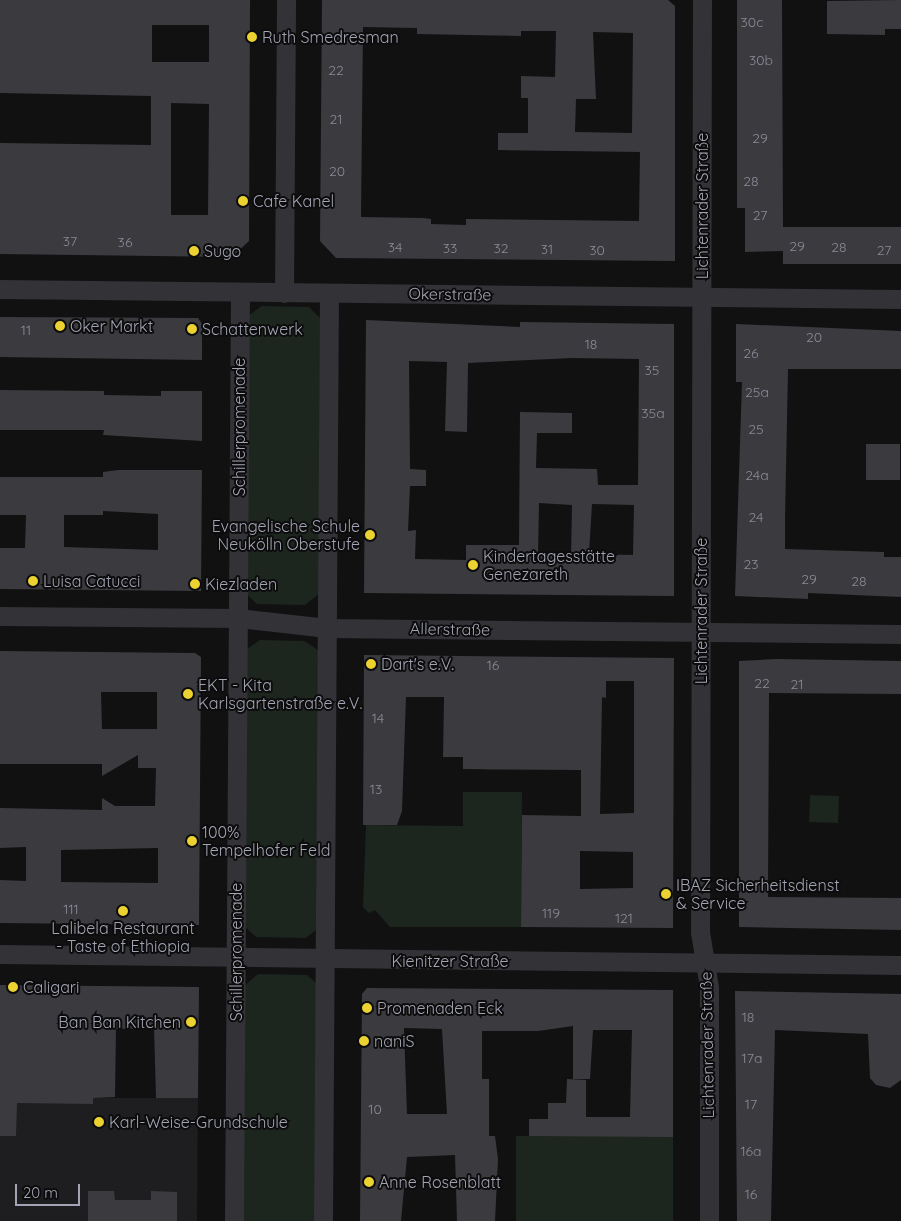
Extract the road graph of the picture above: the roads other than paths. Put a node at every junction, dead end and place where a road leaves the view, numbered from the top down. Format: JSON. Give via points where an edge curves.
{"nodes":[{"id":1,"x":286,"y":0,"type":"edge"},
{"id":2,"x":702,"y":0,"type":"edge"},
{"id":3,"x":0,"y":289,"type":"edge"},
{"id":4,"x":240,"y":292,"type":"junction"},
{"id":5,"x":284,"y":292,"type":"junction"},
{"id":6,"x":329,"y":293,"type":"junction"},
{"id":7,"x":702,"y":297,"type":"junction"},
{"id":8,"x":901,"y":299,"type":"edge"},
{"id":9,"x":0,"y":616,"type":"edge"},
{"id":10,"x":238,"y":618,"type":"junction"},
{"id":11,"x":327,"y":628,"type":"junction"},
{"id":12,"x":701,"y":632,"type":"junction"},
{"id":13,"x":901,"y":634,"type":"edge"},
{"id":14,"x":0,"y":954,"type":"edge"},
{"id":15,"x":236,"y":956,"type":"junction"},
{"id":16,"x":325,"y":959,"type":"junction"},
{"id":17,"x":706,"y":963,"type":"junction"},
{"id":18,"x":901,"y":965,"type":"edge"},
{"id":19,"x":234,"y":1221,"type":"edge"},
{"id":20,"x":323,"y":1221,"type":"edge"},
{"id":21,"x":709,"y":1221,"type":"edge"}],
"edges":[{"from":1,"to":5,"type":"street"},
{"from":2,"to":7,"type":"street","name":"Lichtenrader Straße"},
{"from":3,"to":4,"type":"street","name":"Okerstraße"},
{"from":4,"to":5,"type":"street","name":"Okerstraße"},
{"from":4,"to":10,"type":"street","name":"Schillerpromenade"},
{"from":5,"to":6,"type":"street","name":"Okerstraße"},
{"from":6,"to":7,"type":"street","name":"Okerstraße"},
{"from":6,"to":11,"type":"street"},
{"from":7,"to":8,"type":"street","name":"Okerstraße"},
{"from":7,"to":12,"type":"street","name":"Lichtenrader Straße"},
{"from":9,"to":10,"type":"street","name":"Allerstraße"},
{"from":10,"to":11,"type":"street","name":"Allerstraße"},
{"from":10,"to":15,"type":"street","name":"Schillerpromenade"},
{"from":11,"to":12,"type":"street","name":"Allerstraße"},
{"from":11,"to":16,"type":"street"},
{"from":12,"to":13,"type":"street","name":"Allerstraße"},
{"from":12,"to":17,"type":"street","name":"Lichtenrader Straße","via":[[700,932]]},
{"from":14,"to":15,"type":"street","name":"Kienitzer Straße"},
{"from":15,"to":16,"type":"street","name":"Kienitzer Straße"},
{"from":15,"to":19,"type":"street","name":"Schillerpromenade"},
{"from":16,"to":17,"type":"street","name":"Kienitzer Straße"},
{"from":16,"to":20,"type":"street"},
{"from":17,"to":18,"type":"street","name":"Kienitzer Straße"},
{"from":17,"to":21,"type":"street","name":"Lichtenrader Straße","via":[[710,987]]}]}
